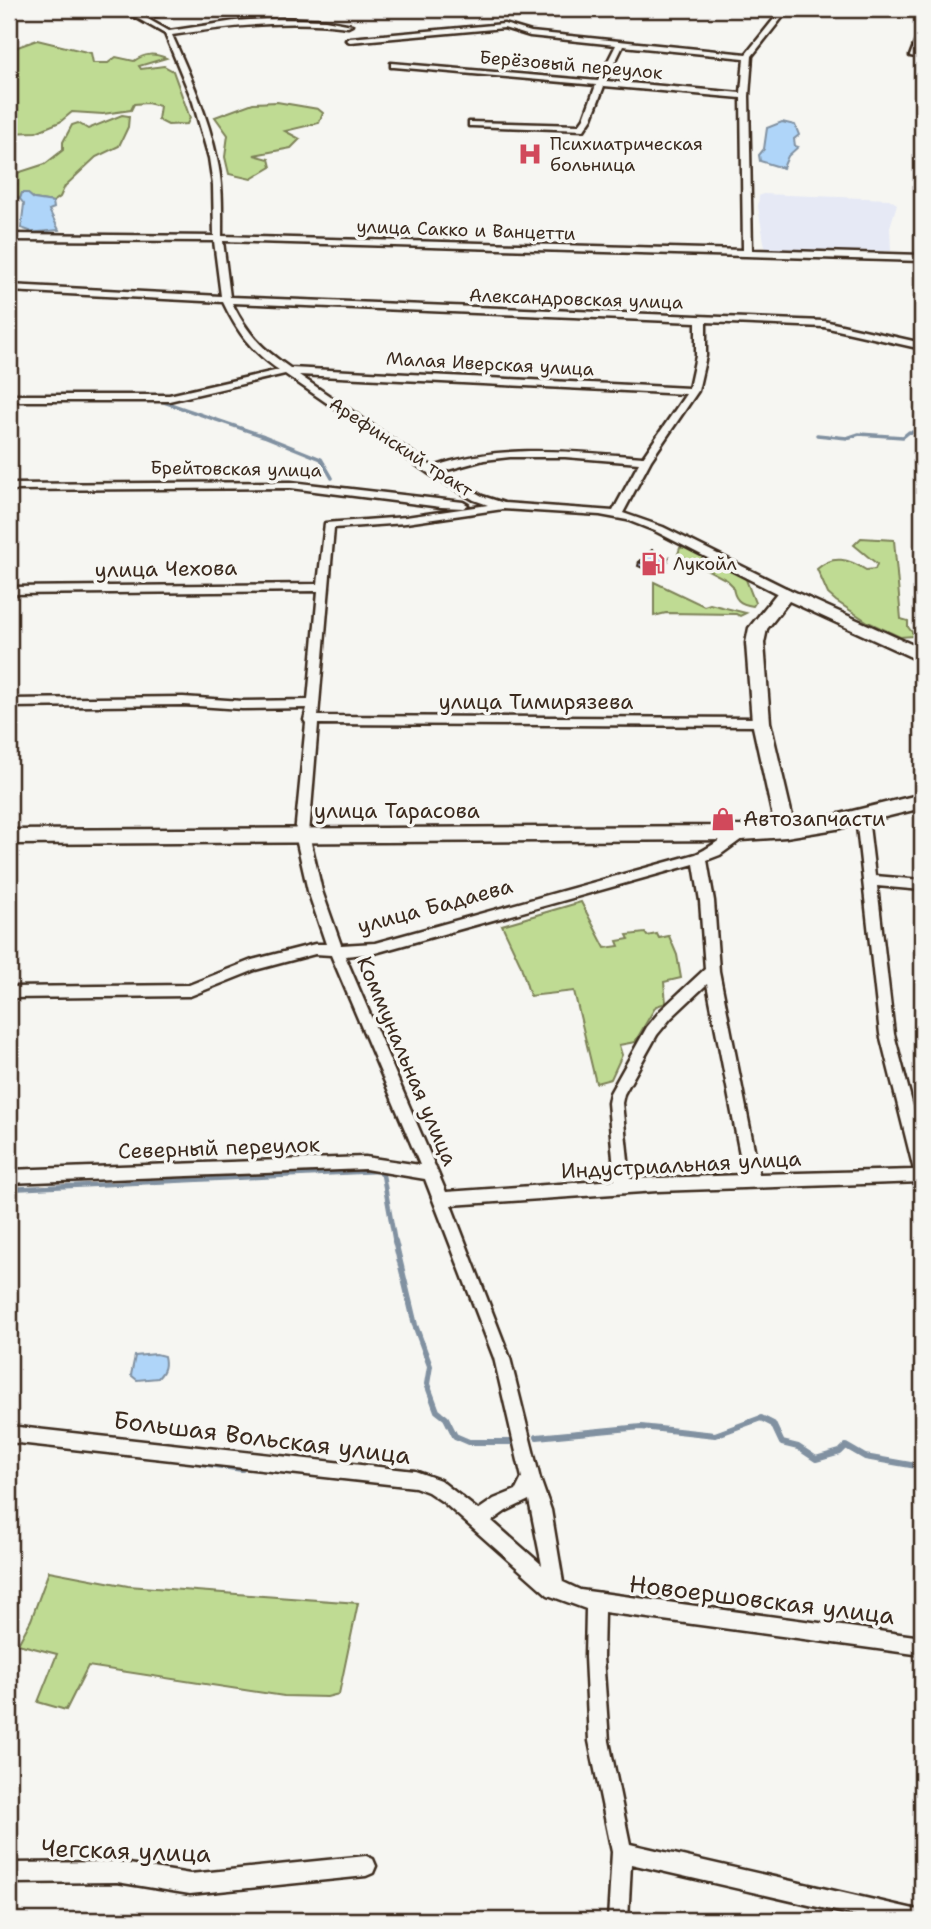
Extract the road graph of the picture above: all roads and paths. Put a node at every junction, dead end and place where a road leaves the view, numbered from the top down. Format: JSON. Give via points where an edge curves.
{"nodes":[{"id":1,"x":125,"y":9,"type":"edge"},
{"id":2,"x":181,"y":9,"type":"edge"},
{"id":3,"x":786,"y":9,"type":"edge"},
{"id":4,"x":143,"y":16,"type":"junction"},
{"id":5,"x":348,"y":25,"type":"dead end"},
{"id":6,"x":168,"y":33,"type":"junction"},
{"id":7,"x":922,"y":35,"type":"edge"},
{"id":8,"x":350,"y":40,"type":"dead end"},
{"id":9,"x":621,"y":42,"type":"junction"},
{"id":10,"x":748,"y":55,"type":"junction"},
{"id":11,"x":922,"y":56,"type":"edge"},
{"id":12,"x":394,"y":65,"type":"dead end"},
{"id":13,"x":601,"y":83,"type":"junction"},
{"id":14,"x":745,"y":96,"type":"junction"},
{"id":15,"x":472,"y":124,"type":"dead end"},
{"id":16,"x":9,"y":237,"type":"edge"},
{"id":17,"x":218,"y":239,"type":"junction"},
{"id":18,"x":748,"y":254,"type":"junction"},
{"id":19,"x":922,"y":258,"type":"edge"},
{"id":20,"x":14,"y":289,"type":"edge"},
{"id":21,"x":9,"y":296,"type":"edge"},
{"id":22,"x":226,"y":299,"type":"junction"},
{"id":23,"x":701,"y":320,"type":"junction"},
{"id":24,"x":922,"y":346,"type":"edge"},
{"id":25,"x":286,"y":371,"type":"junction"},
{"id":26,"x":694,"y":391,"type":"junction"},
{"id":27,"x":9,"y":398,"type":"edge"},
{"id":28,"x":646,"y":460,"type":"junction"},
{"id":29,"x":432,"y":471,"type":"junction"},
{"id":30,"x":9,"y":487,"type":"edge"},
{"id":31,"x":503,"y":506,"type":"junction"},
{"id":32,"x":617,"y":514,"type":"junction"},
{"id":33,"x":323,"y":587,"type":"junction"},
{"id":34,"x":9,"y":590,"type":"edge"},
{"id":35,"x":786,"y":593,"type":"junction"},
{"id":36,"x":922,"y":656,"type":"edge"},
{"id":37,"x":9,"y":703,"type":"edge"},
{"id":38,"x":311,"y":712,"type":"junction"},
{"id":39,"x":761,"y":722,"type":"junction"},
{"id":40,"x":922,"y":801,"type":"edge"},
{"id":41,"x":862,"y":817,"type":"junction"},
{"id":42,"x":786,"y":830,"type":"junction"},
{"id":43,"x":302,"y":834,"type":"junction"},
{"id":44,"x":741,"y":834,"type":"junction"},
{"id":45,"x":9,"y":837,"type":"edge"},
{"id":46,"x":700,"y":858,"type":"junction"},
{"id":47,"x":870,"y":880,"type":"junction"},
{"id":48,"x":922,"y":885,"type":"edge"},
{"id":49,"x":335,"y":949,"type":"junction"},
{"id":50,"x":712,"y":971,"type":"junction"},
{"id":51,"x":9,"y":993,"type":"edge"},
{"id":52,"x":922,"y":1170,"type":"edge"},
{"id":53,"x":431,"y":1173,"type":"junction"},
{"id":54,"x":922,"y":1176,"type":"edge"},
{"id":55,"x":9,"y":1177,"type":"edge"},
{"id":56,"x":753,"y":1181,"type":"junction"},
{"id":57,"x":623,"y":1187,"type":"junction"},
{"id":58,"x":442,"y":1199,"type":"junction"},
{"id":59,"x":9,"y":1434,"type":"edge"},
{"id":60,"x":531,"y":1479,"type":"junction"},
{"id":61,"x":479,"y":1520,"type":"junction"},
{"id":62,"x":555,"y":1588,"type":"junction"},
{"id":63,"x":596,"y":1601,"type":"junction"},
{"id":64,"x":922,"y":1646,"type":"edge"},
{"id":65,"x":622,"y":1852,"type":"junction"},
{"id":66,"x":366,"y":1866,"type":"dead end"},
{"id":67,"x":9,"y":1873,"type":"edge"},
{"id":68,"x":874,"y":1915,"type":"edge"},
{"id":69,"x":618,"y":1920,"type":"edge"},
{"id":70,"x":918,"y":1920,"type":"edge"}],
"edges":[{"from":1,"to":4,"type":"street"},
{"from":2,"to":4,"type":"street"},
{"from":3,"to":10,"type":"street"},
{"from":4,"to":6,"type":"street"},
{"from":5,"to":6,"type":"street","via":[[261,20]]},
{"from":6,"to":17,"type":"street","name":"Арефинский тракт","via":[[197,102],[212,158]]},
{"from":7,"to":11,"type":"street","via":[[913,54]]},
{"from":8,"to":9,"type":"street","via":[[505,26],[530,34]]},
{"from":9,"to":10,"type":"street"},
{"from":9,"to":13,"type":"street"},
{"from":10,"to":14,"type":"street"},
{"from":12,"to":13,"type":"street","name":"Берёзовый переулок"},
{"from":13,"to":14,"type":"street","name":"Берёзовый переулок"},
{"from":13,"to":15,"type":"street","via":[[581,128]]},
{"from":14,"to":18,"type":"street"},
{"from":16,"to":17,"type":"street","name":"улица Сакко и Ванцетти"},
{"from":17,"to":18,"type":"street","name":"улица Сакко и Ванцетти"},
{"from":17,"to":22,"type":"street","name":"Арефинский тракт"},
{"from":18,"to":19,"type":"street","name":"улица Сакко и Ванцетти"},
{"from":20,"to":21,"type":"street"},
{"from":20,"to":22,"type":"street"},
{"from":22,"to":23,"type":"street","name":"Александровская улица"},
{"from":22,"to":25,"type":"street","name":"Арефинский тракт","via":[[242,331]]},
{"from":23,"to":24,"type":"street","name":"Александровская улица","via":[[824,324]]},
{"from":23,"to":26,"type":"street","via":[[701,356]]},
{"from":25,"to":26,"type":"street","name":"Малая Иверская улица"},
{"from":25,"to":27,"type":"street","name":"Малая Иверская улица","via":[[169,398]]},
{"from":25,"to":29,"type":"street","name":"Арефинский тракт"},
{"from":26,"to":28,"type":"street"},
{"from":28,"to":29,"type":"street","via":[[524,453],[478,456]]},
{"from":28,"to":32,"type":"street"},
{"from":29,"to":31,"type":"street","name":"Арефинский тракт"},
{"from":30,"to":31,"type":"street","name":"Брейтовская улица","via":[[291,485],[417,503]]},
{"from":31,"to":32,"type":"street","name":"Арефинский тракт"},
{"from":31,"to":33,"type":"street","name":"Коммунальная улица","via":[[329,525]]},
{"from":32,"to":35,"type":"street","name":"Арефинский тракт","via":[[659,529]]},
{"from":33,"to":34,"type":"street","name":"улица Чехова"},
{"from":33,"to":38,"type":"street","name":"Коммунальная улица"},
{"from":35,"to":36,"type":"street","name":"Арефинский тракт"},
{"from":35,"to":39,"type":"street","via":[[758,628],[755,643]]},
{"from":37,"to":38,"type":"street","name":"улица Тимирязева","via":[[183,701]]},
{"from":38,"to":39,"type":"street","name":"улица Тимирязева"},
{"from":38,"to":43,"type":"street","name":"Коммунальная улица"},
{"from":39,"to":42,"type":"street"},
{"from":40,"to":41,"type":"street"},
{"from":41,"to":42,"type":"street"},
{"from":41,"to":47,"type":"street"},
{"from":42,"to":44,"type":"street","name":"улица Тарасова"},
{"from":43,"to":44,"type":"street","name":"улица Тарасова"},
{"from":43,"to":45,"type":"street","name":"улица Тарасова"},
{"from":43,"to":49,"type":"street","name":"Коммунальная улица"},
{"from":44,"to":46,"type":"street","name":"улица Бадаева"},
{"from":46,"to":49,"type":"street","name":"улица Бадаева","via":[[375,948]]},
{"from":46,"to":50,"type":"street"},
{"from":47,"to":48,"type":"street"},
{"from":47,"to":52,"type":"street","via":[[887,1034]]},
{"from":49,"to":51,"type":"street","name":"улица Бадаева","via":[[316,949],[252,965],[190,990]]},
{"from":49,"to":53,"type":"street","name":"Коммунальная улица"},
{"from":50,"to":56,"type":"street"},
{"from":50,"to":57,"type":"street","via":[[659,1023],[617,1093]]},
{"from":53,"to":55,"type":"street","name":"Северный переулок","via":[[365,1163]]},
{"from":53,"to":58,"type":"street","name":"Коммунальная улица"},
{"from":54,"to":56,"type":"street","name":"Индустриальная улица"},
{"from":56,"to":57,"type":"street","name":"Индустриальная улица"},
{"from":57,"to":58,"type":"street","name":"Индустриальная улица"},
{"from":58,"to":60,"type":"street","name":"Коммунальная улица","via":[[502,1358]]},
{"from":59,"to":61,"type":"street","name":"Большая Вольская улица","via":[[415,1479],[434,1486]]},
{"from":60,"to":61,"type":"street","via":[[522,1496]]},
{"from":60,"to":62,"type":"street","name":"Коммунальная улица","via":[[542,1510]]},
{"from":61,"to":62,"type":"street","name":"Большая Вольская улица"},
{"from":62,"to":63,"type":"street","name":"Большая Вольская улица"},
{"from":63,"to":64,"type":"street","name":"Новоершовская улица"},
{"from":63,"to":65,"type":"street","via":[[598,1741]]},
{"from":65,"to":68,"type":"street"},
{"from":65,"to":69,"type":"street"},
{"from":66,"to":67,"type":"street","name":"Чегская улица","via":[[190,1884],[117,1872]]},
{"from":68,"to":70,"type":"street"}]}
